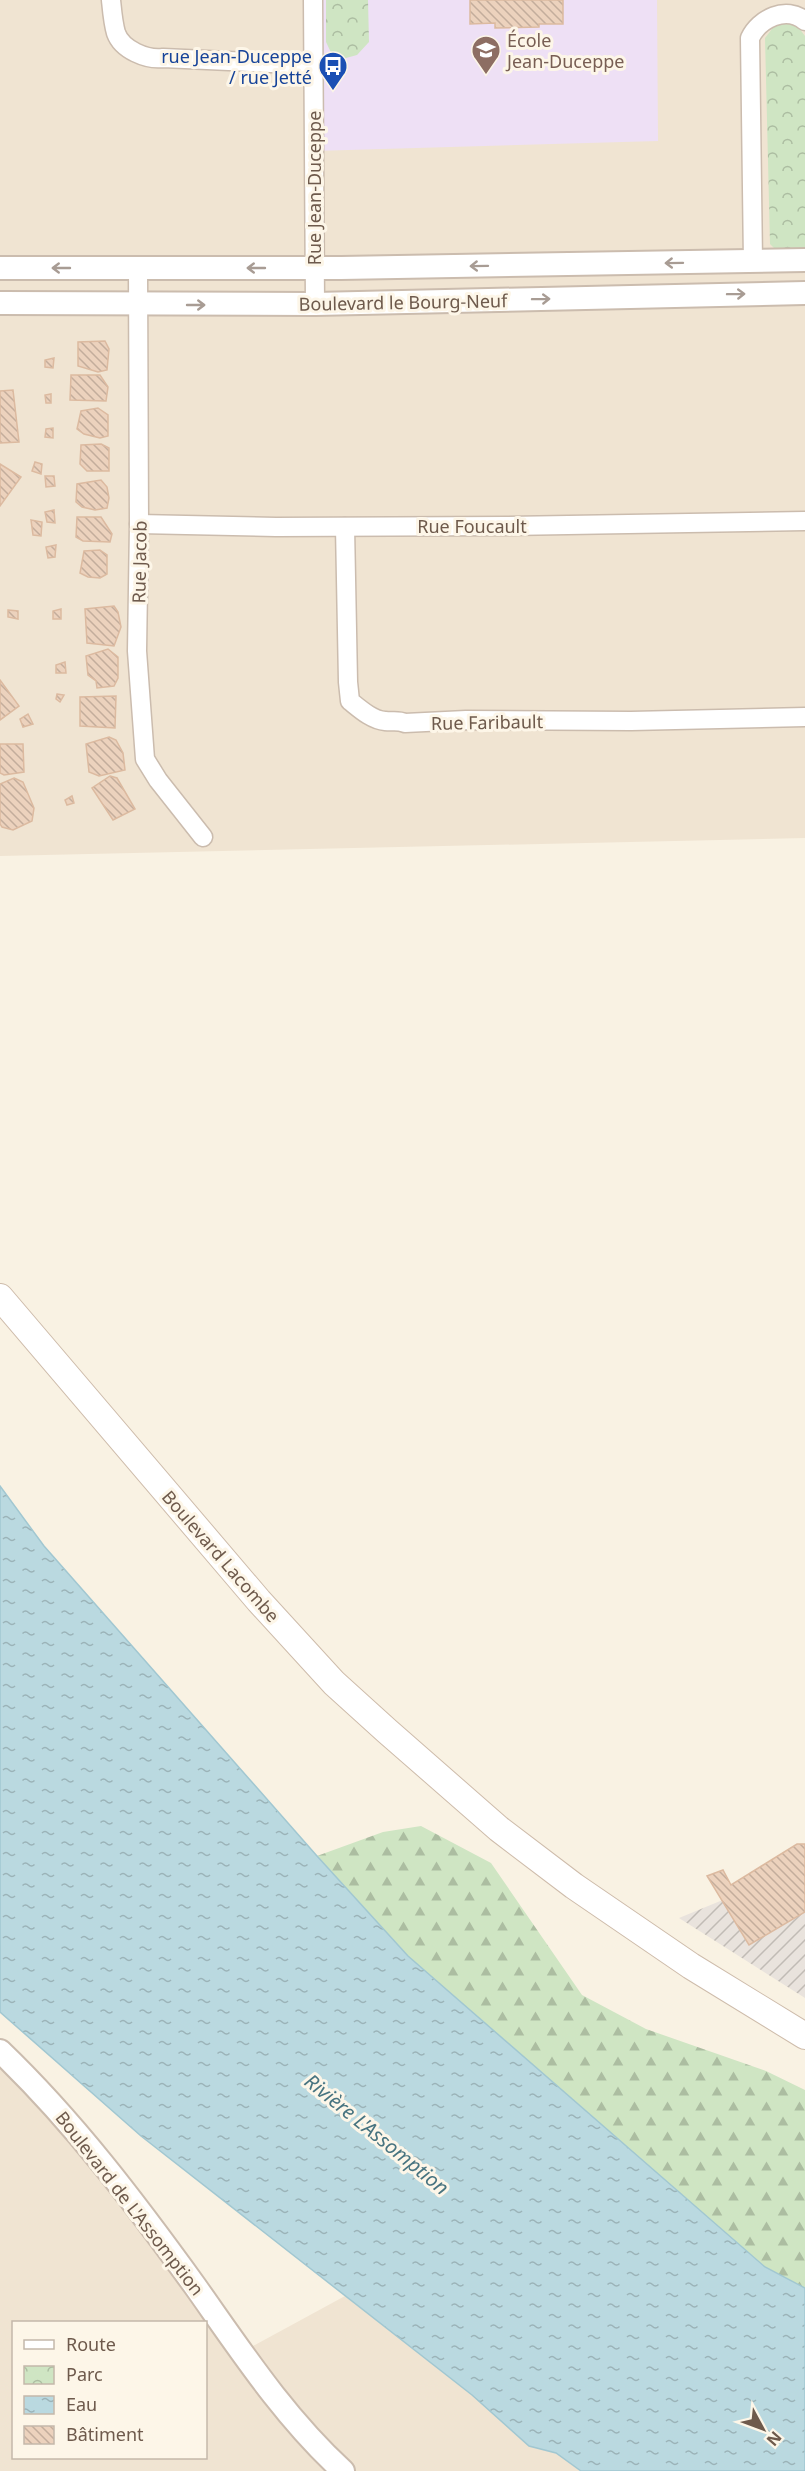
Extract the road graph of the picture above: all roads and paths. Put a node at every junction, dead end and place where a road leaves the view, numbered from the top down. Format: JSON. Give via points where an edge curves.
{"nodes":[{"id":1,"x":111,"y":0,"type":"edge"},
{"id":2,"x":313,"y":0,"type":"edge"},
{"id":3,"x":805,"y":21,"type":"edge"},
{"id":4,"x":314,"y":65,"type":"junction"},
{"id":5,"x":805,"y":260,"type":"edge"},
{"id":6,"x":753,"y":262,"type":"junction"},
{"id":7,"x":0,"y":267,"type":"edge"},
{"id":8,"x":138,"y":268,"type":"junction"},
{"id":9,"x":315,"y":268,"type":"junction"},
{"id":10,"x":805,"y":293,"type":"edge"},
{"id":11,"x":0,"y":303,"type":"edge"},
{"id":12,"x":315,"y":304,"type":"junction"},
{"id":13,"x":138,"y":305,"type":"junction"},
{"id":14,"x":805,"y":521,"type":"edge"},
{"id":15,"x":139,"y":524,"type":"junction"},
{"id":16,"x":345,"y":527,"type":"junction"},
{"id":17,"x":805,"y":717,"type":"edge"},
{"id":18,"x":203,"y":837,"type":"dead end"},
{"id":19,"x":0,"y":1297,"type":"edge"},
{"id":20,"x":805,"y":2036,"type":"edge"},
{"id":21,"x":0,"y":2051,"type":"edge"},
{"id":22,"x":344,"y":2471,"type":"edge"}],
"edges":[{"from":1,"to":4,"type":"street","via":[[116,35],[135,53],[152,59]]},
{"from":2,"to":4,"type":"street","name":"Rue Jean-Duceppe"},
{"from":3,"to":6,"type":"street","via":[[800,16],[775,15],[755,28],[750,39]]},
{"from":4,"to":9,"type":"street","name":"Rue Jean-Duceppe"},
{"from":5,"to":6,"type":"street","name":"Boulevard le Bourg-Neuf"},
{"from":6,"to":9,"type":"street","name":"Boulevard le Bourg-Neuf","one_way":true},
{"from":8,"to":7,"type":"street","name":"Boulevard le Bourg-Neuf","one_way":true},
{"from":9,"to":8,"type":"street","name":"Boulevard le Bourg-Neuf","one_way":true},
{"from":8,"to":13,"type":"street","name":"Rue Jacob"},
{"from":9,"to":12,"type":"street","name":"Rue Jean-Duceppe"},
{"from":12,"to":10,"type":"street","name":"Boulevard le Bourg-Neuf","one_way":true},
{"from":11,"to":13,"type":"street","name":"Boulevard le Bourg-Neuf"},
{"from":13,"to":12,"type":"street","name":"Boulevard le Bourg-Neuf","one_way":true},
{"from":13,"to":15,"type":"street","name":"Rue Jacob"},
{"from":14,"to":16,"type":"street","name":"Rue Foucault"},
{"from":15,"to":16,"type":"street","name":"Rue Foucault"},
{"from":15,"to":18,"type":"street","name":"Rue Jacob","via":[[137,651],[145,759]]},
{"from":16,"to":17,"type":"street","name":"Rue Faribault","via":[[350,701],[385,722]]},
{"from":19,"to":20,"type":"main road","name":"Boulevard Lacombe","via":[[259,1601],[334,1683],[461,1797],[534,1856],[691,1966]]},
{"from":21,"to":22,"type":"street","name":"Boulevard de L'Assomption","via":[[84,2139],[168,2248],[240,2353],[313,2443]]}]}
